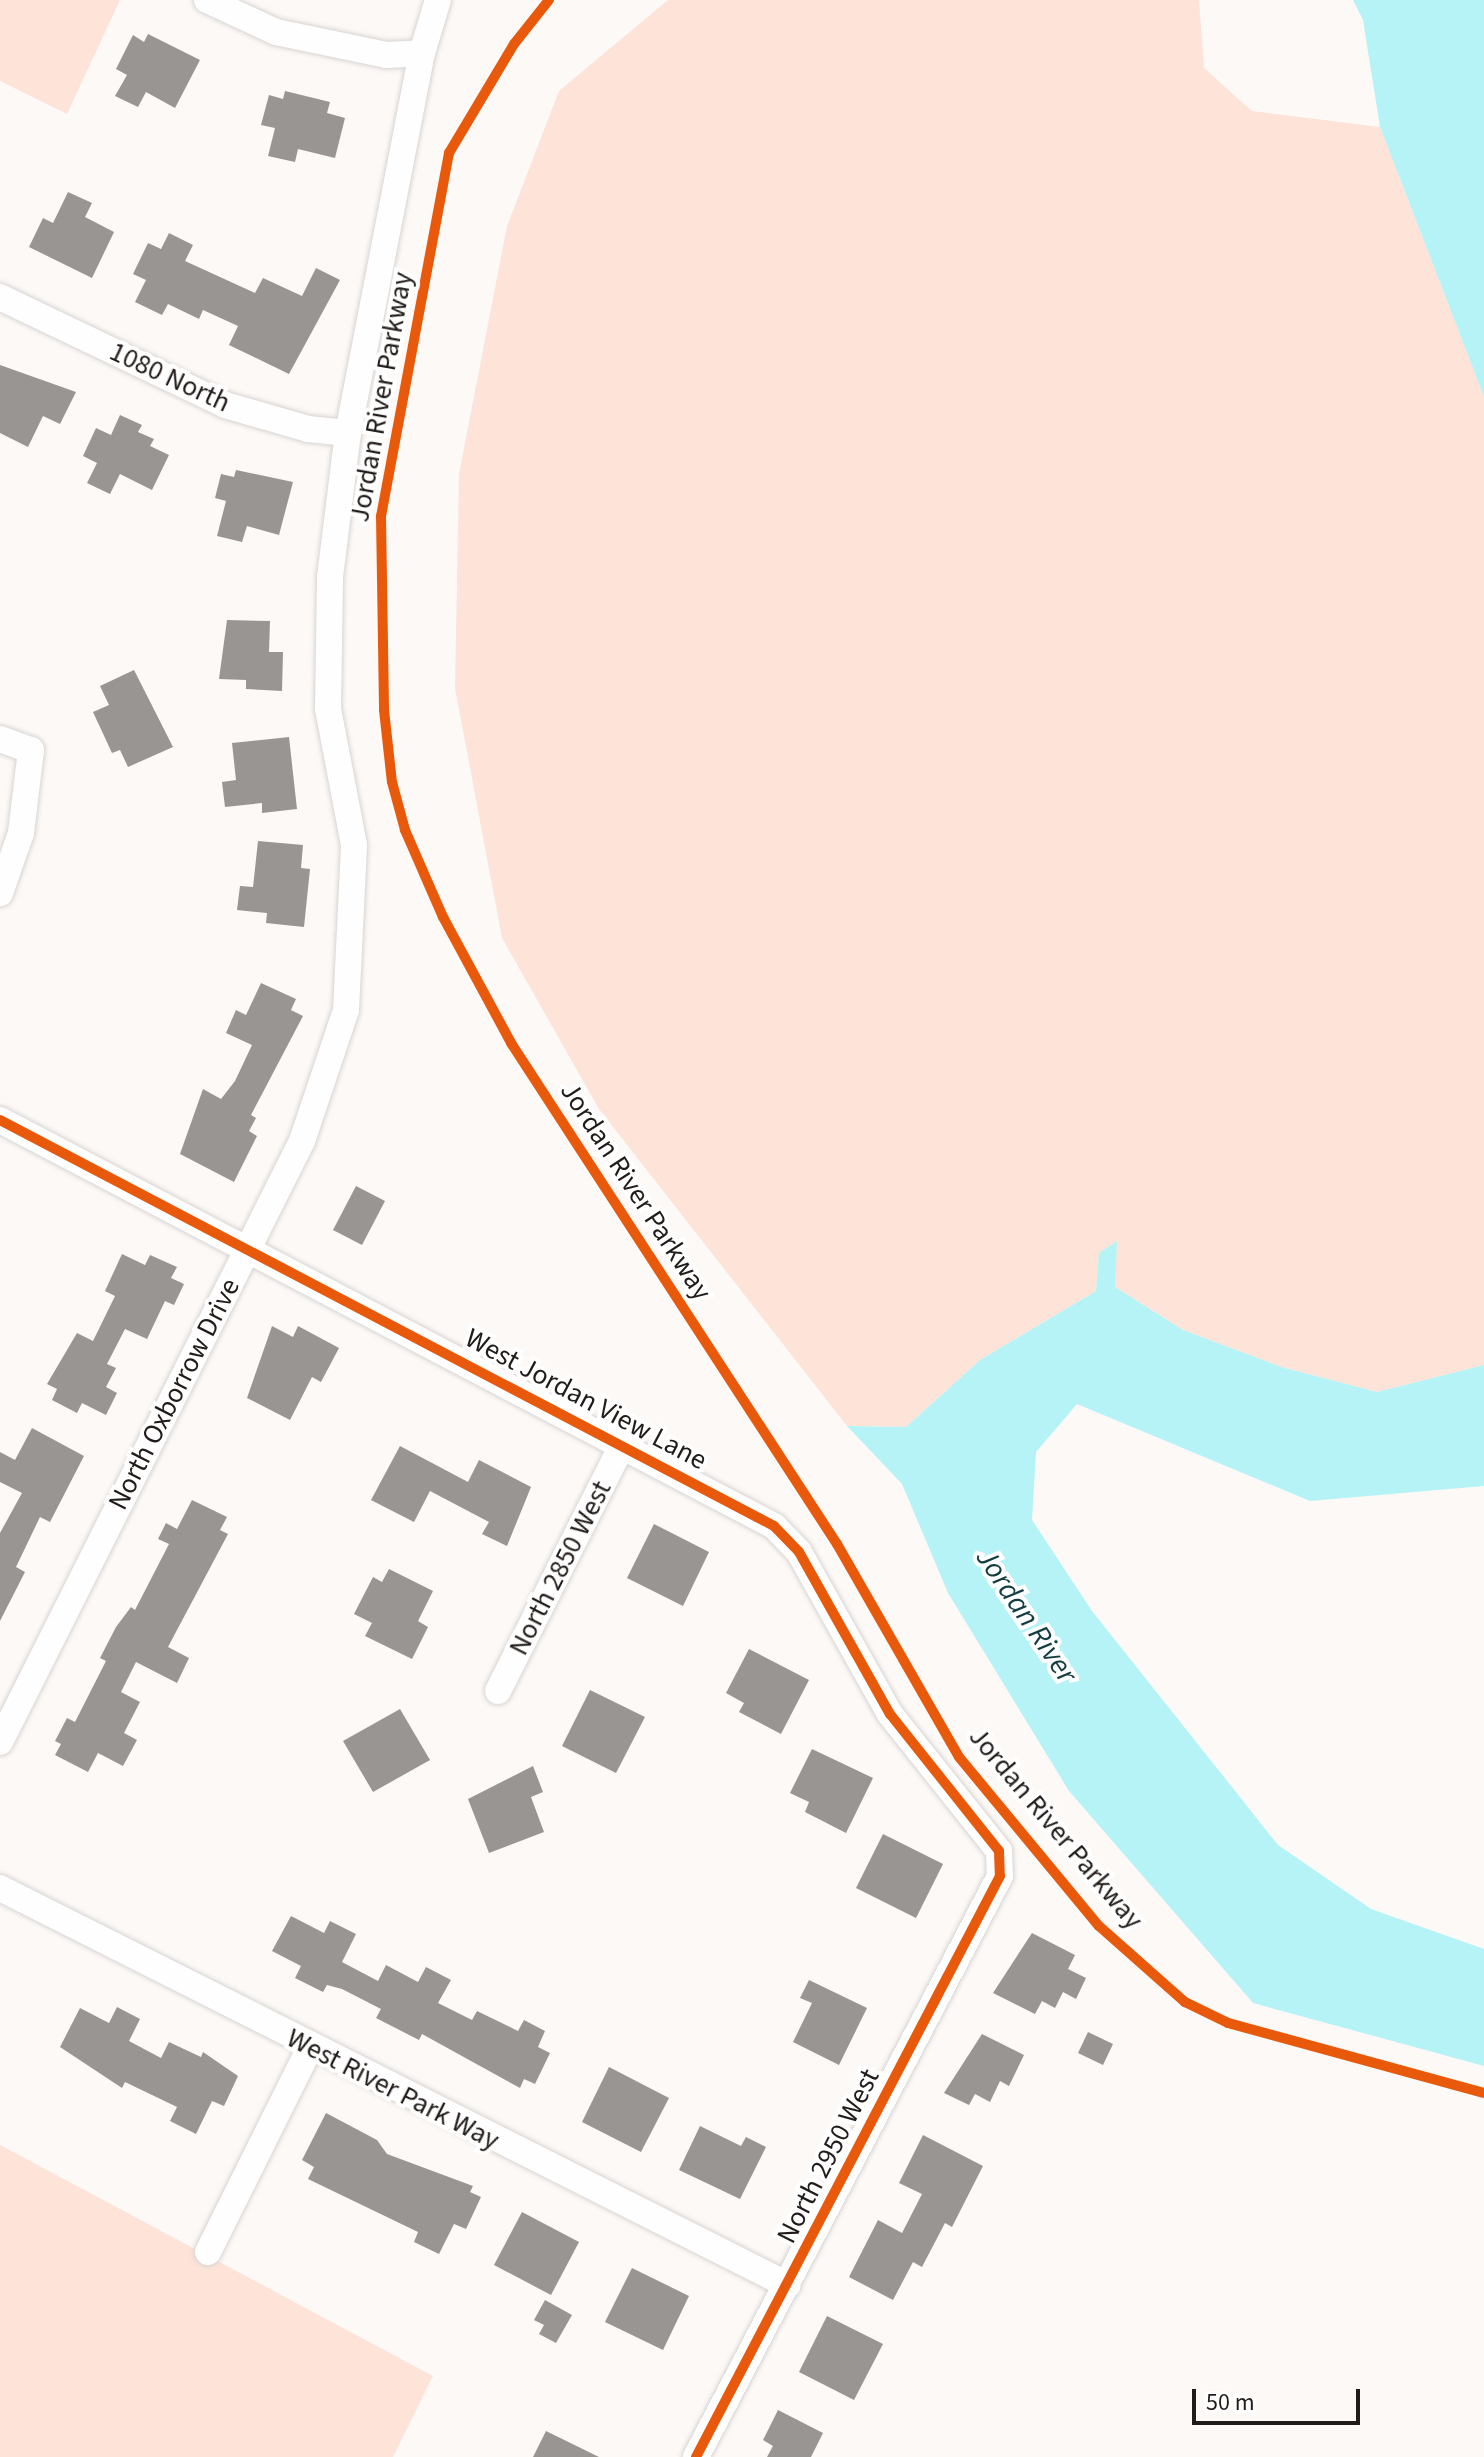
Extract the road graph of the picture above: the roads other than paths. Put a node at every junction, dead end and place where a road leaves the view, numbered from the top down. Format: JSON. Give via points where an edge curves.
{"nodes":[{"id":1,"x":207,"y":0,"type":"edge"},
{"id":2,"x":438,"y":0,"type":"edge"},
{"id":3,"x":422,"y":53,"type":"junction"},
{"id":4,"x":0,"y":297,"type":"edge"},
{"id":5,"x":348,"y":433,"type":"junction"},
{"id":6,"x":0,"y":739,"type":"edge"},
{"id":7,"x":0,"y":893,"type":"edge"},
{"id":8,"x":0,"y":1120,"type":"edge"},
{"id":9,"x":249,"y":1246,"type":"junction"},
{"id":10,"x":622,"y":1445,"type":"junction"},
{"id":11,"x":498,"y":1691,"type":"dead end"},
{"id":12,"x":0,"y":1742,"type":"edge"},
{"id":13,"x":1000,"y":1876,"type":"joint"},
{"id":14,"x":0,"y":1888,"type":"edge"},
{"id":15,"x":310,"y":2047,"type":"junction"},
{"id":16,"x":208,"y":2252,"type":"dead end"},
{"id":17,"x":788,"y":2285,"type":"junction"},
{"id":18,"x":696,"y":2457,"type":"edge"}],
"edges":[{"from":1,"to":3,"type":"street","via":[[276,32],[387,55]]},
{"from":2,"to":3,"type":"street","name":"North Oxborrow Drive"},
{"from":3,"to":5,"type":"street","name":"North Oxborrow Drive"},
{"from":4,"to":5,"type":"street","name":"1080 North","via":[[225,405],[308,429]]},
{"from":5,"to":9,"type":"street","name":"North Oxborrow Drive","via":[[330,577],[328,709],[354,845],[352,965],[327,1076]]},
{"from":6,"to":7,"type":"street","via":[[31,750],[21,833]]},
{"from":8,"to":9,"type":"street","name":"West Jordan View Lane"},
{"from":9,"to":10,"type":"street","name":"West Jordan View Lane"},
{"from":9,"to":12,"type":"street","name":"North Oxborrow Drive"},
{"from":10,"to":11,"type":"street","name":"North 2850 West"},
{"from":10,"to":13,"type":"street","name":"West Jordan View Lane","via":[[774,1526],[799,1552],[890,1714],[999,1851]]},
{"from":13,"to":17,"type":"street","name":"North 2950 West"},
{"from":14,"to":15,"type":"street","name":"West River Park Way"},
{"from":15,"to":16,"type":"street"},
{"from":15,"to":17,"type":"street","name":"West River Park Way"},
{"from":17,"to":18,"type":"street","name":"North 2950 West"}]}
